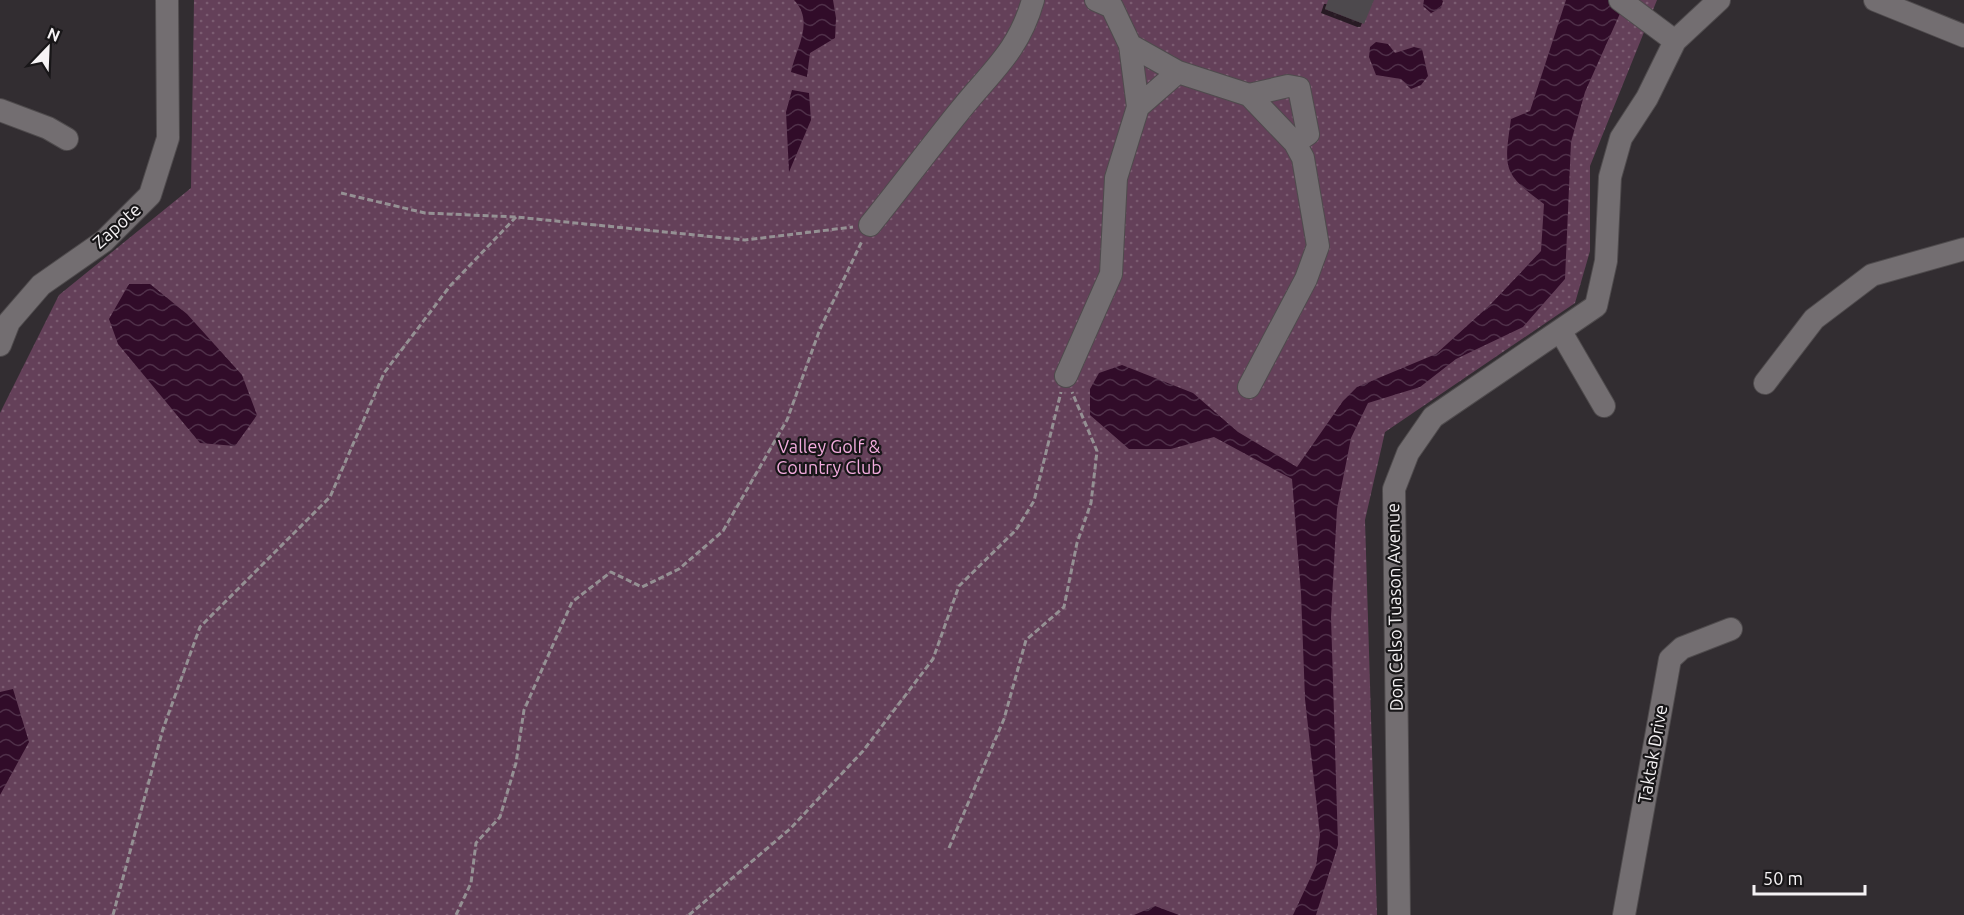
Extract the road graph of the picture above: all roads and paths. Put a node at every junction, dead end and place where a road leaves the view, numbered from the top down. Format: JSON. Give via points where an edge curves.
{"nodes":[{"id":1,"x":167,"y":0,"type":"edge"},
{"id":2,"x":1033,"y":0,"type":"edge"},
{"id":3,"x":1096,"y":0,"type":"edge"},
{"id":4,"x":1719,"y":0,"type":"edge"},
{"id":5,"x":1875,"y":0,"type":"edge"},
{"id":6,"x":1625,"y":5,"type":"edge"},
{"id":7,"x":1964,"y":36,"type":"edge"},
{"id":8,"x":1675,"y":41,"type":"junction"},
{"id":9,"x":1130,"y":45,"type":"junction"},
{"id":10,"x":1178,"y":72,"type":"junction"},
{"id":11,"x":1249,"y":94,"type":"junction"},
{"id":12,"x":1138,"y":107,"type":"junction"},
{"id":13,"x":0,"y":110,"type":"edge"},
{"id":14,"x":68,"y":140,"type":"dead end"},
{"id":15,"x":1295,"y":143,"type":"junction"},
{"id":16,"x":341,"y":193,"type":"dead end"},
{"id":17,"x":516,"y":218,"type":"junction"},
{"id":18,"x":870,"y":225,"type":"junction"},
{"id":19,"x":1964,"y":249,"type":"edge"},
{"id":20,"x":1561,"y":332,"type":"junction"},
{"id":21,"x":0,"y":345,"type":"edge"},
{"id":22,"x":1066,"y":376,"type":"junction"},
{"id":23,"x":1765,"y":384,"type":"dead end"},
{"id":24,"x":1249,"y":387,"type":"dead end"},
{"id":25,"x":1604,"y":406,"type":"dead end"},
{"id":26,"x":1731,"y":629,"type":"dead end"},
{"id":27,"x":949,"y":848,"type":"dead end"},
{"id":28,"x":113,"y":915,"type":"edge"},
{"id":29,"x":456,"y":915,"type":"edge"},
{"id":30,"x":689,"y":915,"type":"edge"},
{"id":31,"x":1400,"y":915,"type":"edge"},
{"id":32,"x":1624,"y":915,"type":"edge"}],
"edges":[{"from":1,"to":21,"type":"street","name":"Zapote","via":[[168,138],[150,195],[104,241],[41,285],[9,322]]},
{"from":2,"to":18,"type":"street","via":[[1025,28],[996,71],[959,111]]},
{"from":3,"to":9,"type":"street","via":[[1112,7]]},
{"from":4,"to":8,"type":"street","name":"Don Celso Tuason Avenue"},
{"from":5,"to":7,"type":"street"},
{"from":6,"to":8,"type":"street"},
{"from":8,"to":20,"type":"street","name":"Don Celso Tuason Avenue","via":[[1647,98],[1621,138],[1610,177],[1606,261],[1596,306]]},
{"from":9,"to":10,"type":"street"},
{"from":9,"to":12,"type":"street"},
{"from":10,"to":11,"type":"street"},
{"from":10,"to":12,"type":"street"},
{"from":11,"to":15,"type":"street"},
{"from":11,"to":15,"type":"street","via":[[1288,86],[1299,88],[1308,134]]},
{"from":12,"to":22,"type":"street","via":[[1116,178],[1111,274]]},
{"from":13,"to":14,"type":"street"},
{"from":15,"to":24,"type":"street","via":[[1307,175],[1318,246],[1306,279]]},
{"from":16,"to":17,"type":"path","via":[[425,213]]},
{"from":17,"to":18,"type":"path","via":[[745,240]]},
{"from":17,"to":28,"type":"path","via":[[450,286],[384,373],[330,497],[200,627],[163,729]]},
{"from":18,"to":29,"type":"path","via":[[820,329],[787,420],[723,531],[679,569],[642,587],[611,572],[572,602],[524,710],[516,763],[500,817],[476,843],[471,883]]},
{"from":19,"to":23,"type":"street","via":[[1872,275],[1814,319]]},
{"from":20,"to":25,"type":"street"},
{"from":20,"to":31,"type":"street","name":"Don Celso Tuason Avenue","via":[[1433,417],[1408,453],[1394,489]]},
{"from":22,"to":27,"type":"path","via":[[1097,452],[1091,503],[1077,543],[1064,607],[1026,640],[1004,719]]},
{"from":22,"to":30,"type":"path","via":[[1034,501],[1016,530],[959,586],[933,658],[862,751],[791,828]]},
{"from":26,"to":32,"type":"street","name":"Taktak Drive","via":[[1682,648],[1670,659]]}]}
